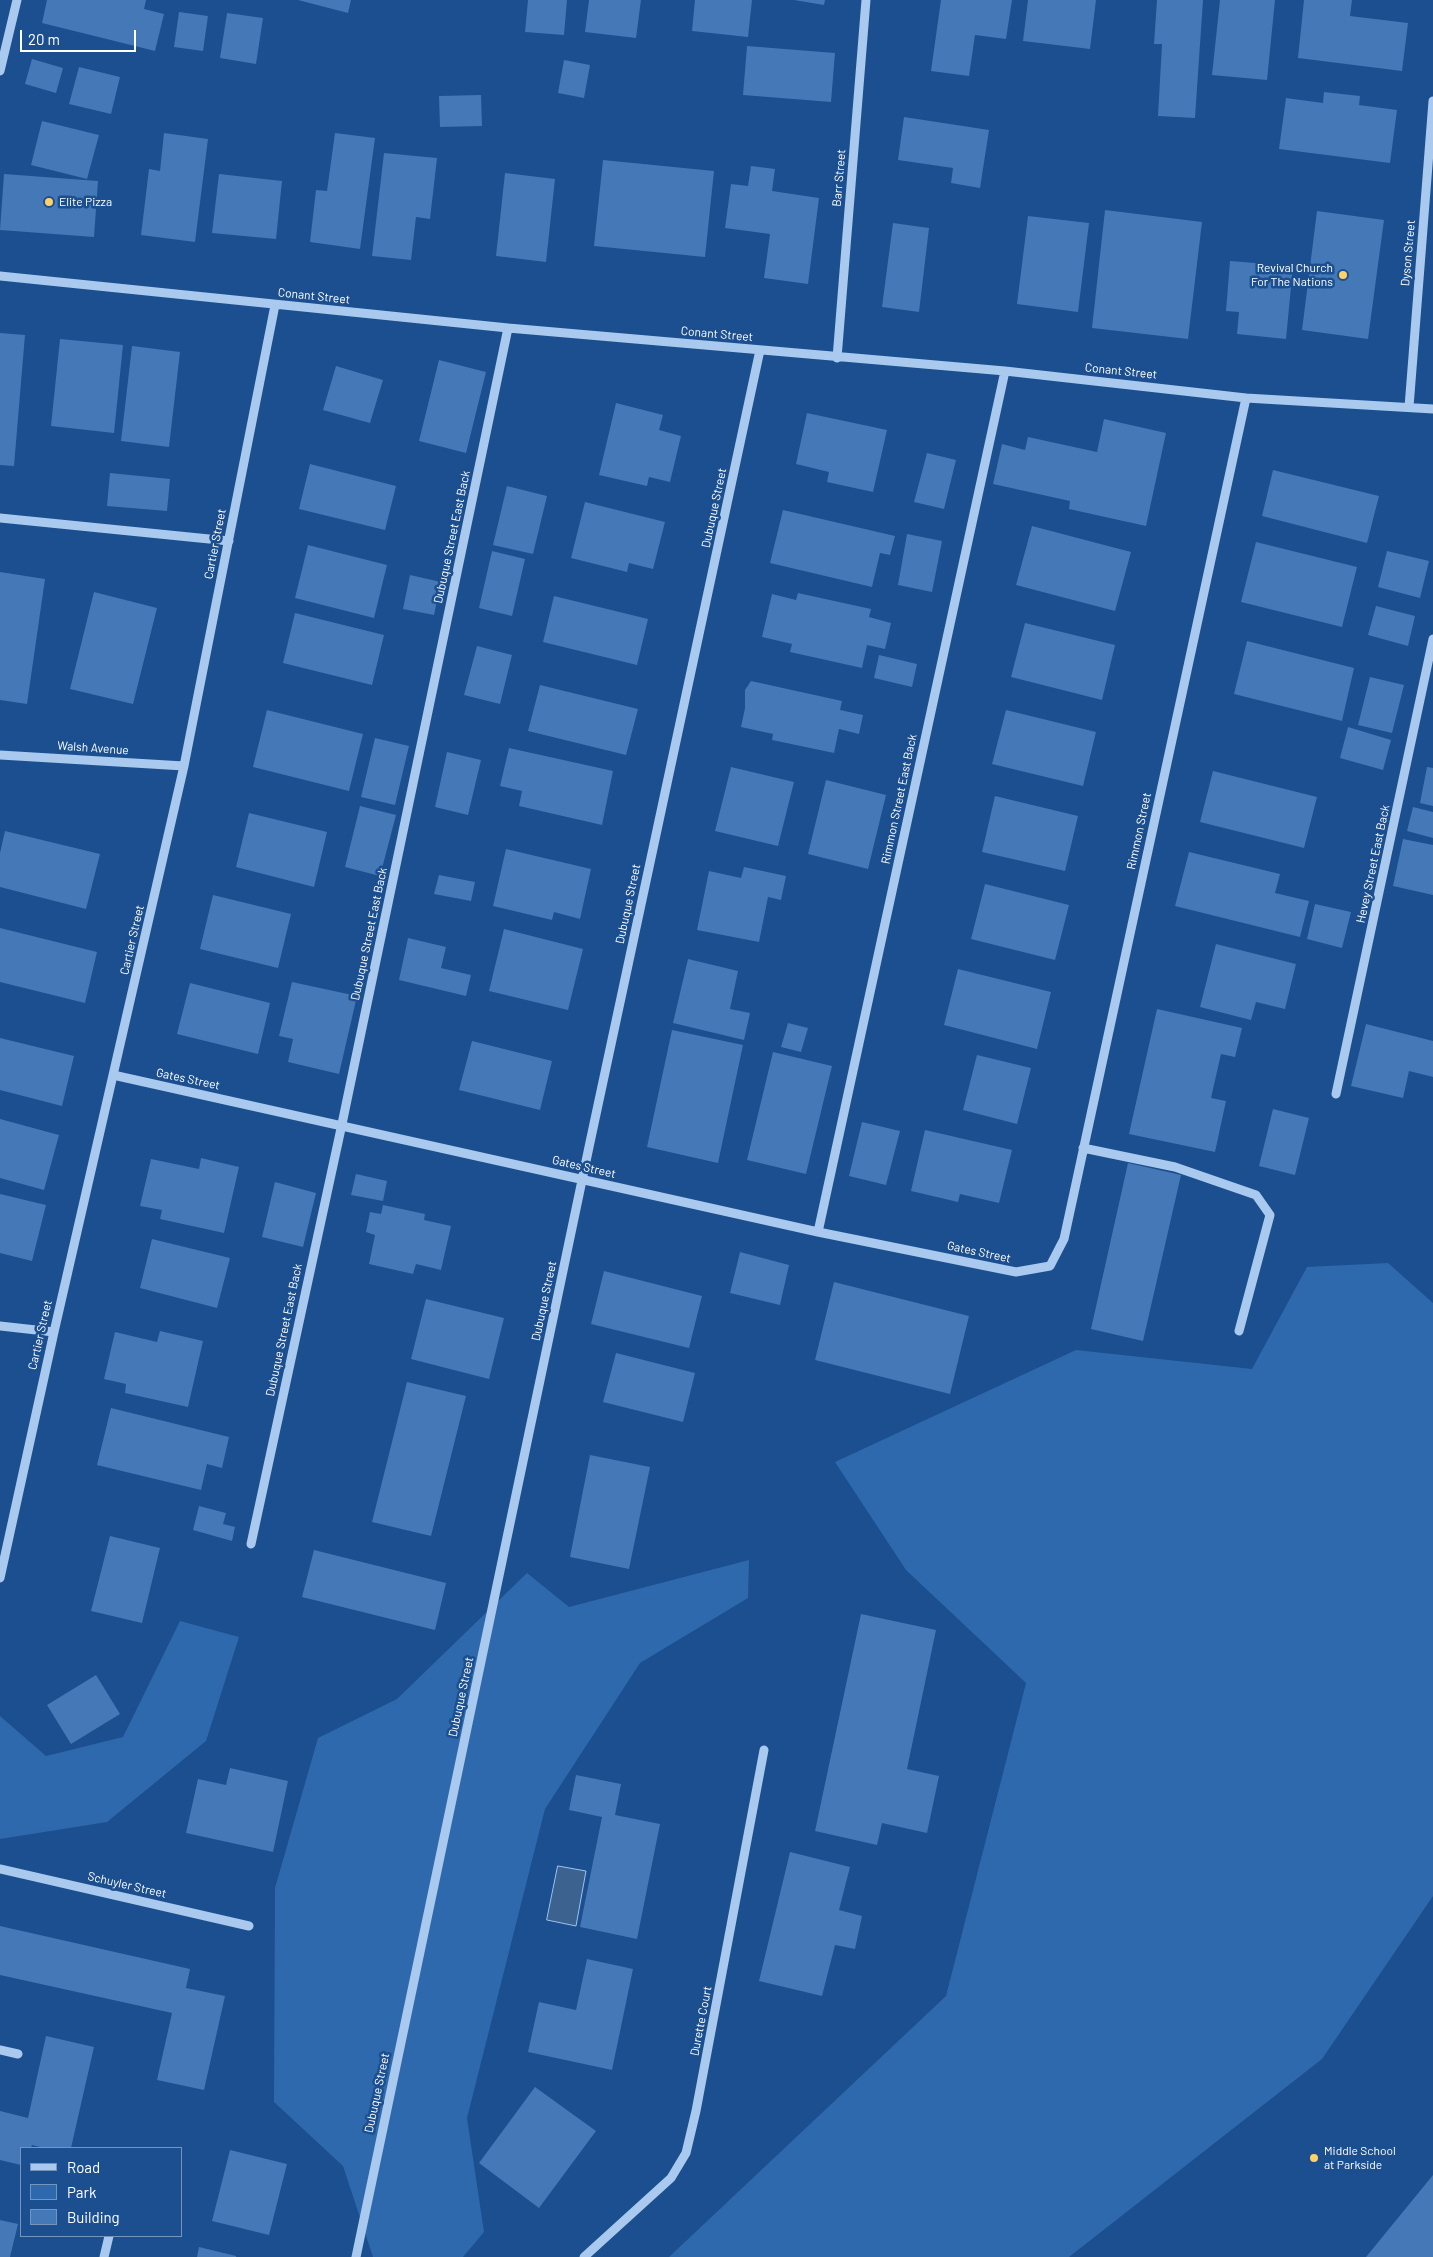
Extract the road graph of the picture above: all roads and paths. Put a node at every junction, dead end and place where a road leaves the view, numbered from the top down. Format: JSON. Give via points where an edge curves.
{"nodes":[{"id":1,"x":17,"y":0,"type":"edge"},
{"id":2,"x":866,"y":0,"type":"edge"},
{"id":3,"x":0,"y":30,"type":"edge"},
{"id":4,"x":10,"y":31,"type":"junction"},
{"id":5,"x":0,"y":71,"type":"edge"},
{"id":6,"x":1433,"y":101,"type":"edge"},
{"id":7,"x":0,"y":276,"type":"edge"},
{"id":8,"x":275,"y":305,"type":"junction"},
{"id":9,"x":508,"y":328,"type":"junction"},
{"id":10,"x":760,"y":350,"type":"junction"},
{"id":11,"x":837,"y":358,"type":"junction"},
{"id":12,"x":1005,"y":371,"type":"junction"},
{"id":13,"x":1246,"y":398,"type":"junction"},
{"id":14,"x":1409,"y":407,"type":"junction"},
{"id":15,"x":1433,"y":408,"type":"edge"},
{"id":16,"x":0,"y":518,"type":"edge"},
{"id":17,"x":229,"y":541,"type":"junction"},
{"id":18,"x":1433,"y":639,"type":"edge"},
{"id":19,"x":0,"y":755,"type":"edge"},
{"id":20,"x":184,"y":766,"type":"junction"},
{"id":21,"x":113,"y":1075,"type":"junction"},
{"id":22,"x":1336,"y":1094,"type":"dead end"},
{"id":23,"x":342,"y":1124,"type":"junction"},
{"id":24,"x":1083,"y":1148,"type":"junction"},
{"id":25,"x":582,"y":1180,"type":"junction"},
{"id":26,"x":818,"y":1232,"type":"junction"},
{"id":27,"x":1050,"y":1266,"type":"joint"},
{"id":28,"x":0,"y":1326,"type":"edge"},
{"id":29,"x":1239,"y":1331,"type":"dead end"},
{"id":30,"x":54,"y":1332,"type":"junction"},
{"id":31,"x":251,"y":1544,"type":"dead end"},
{"id":32,"x":0,"y":1578,"type":"edge"},
{"id":33,"x":764,"y":1750,"type":"dead end"},
{"id":34,"x":0,"y":1869,"type":"edge"},
{"id":35,"x":248,"y":1926,"type":"dead end"},
{"id":36,"x":0,"y":2050,"type":"edge"},
{"id":37,"x":18,"y":2054,"type":"dead end"},
{"id":38,"x":108,"y":2237,"type":"edge"},
{"id":39,"x":104,"y":2257,"type":"edge"},
{"id":40,"x":356,"y":2257,"type":"edge"},
{"id":41,"x":584,"y":2257,"type":"edge"}],
"edges":[{"from":1,"to":4,"type":"street"},
{"from":2,"to":11,"type":"street","name":"Barr Street"},
{"from":3,"to":4,"type":"street"},
{"from":4,"to":5,"type":"street"},
{"from":6,"to":14,"type":"street","name":"Dyson Street"},
{"from":7,"to":8,"type":"street","name":"Conant Street"},
{"from":8,"to":9,"type":"street","name":"Conant Street"},
{"from":8,"to":17,"type":"street","name":"Cartier Street"},
{"from":9,"to":10,"type":"street","name":"Conant Street"},
{"from":9,"to":23,"type":"street","name":"Dubuque Street East Back"},
{"from":10,"to":11,"type":"street","name":"Conant Street"},
{"from":10,"to":25,"type":"street","name":"Dubuque Street"},
{"from":11,"to":12,"type":"street","name":"Conant Street"},
{"from":12,"to":13,"type":"street","name":"Conant Street"},
{"from":12,"to":26,"type":"street","name":"Rimmon Street East Back"},
{"from":13,"to":14,"type":"street","name":"Conant Street"},
{"from":13,"to":24,"type":"street","name":"Rimmon Street"},
{"from":14,"to":15,"type":"street","name":"Conant Street"},
{"from":16,"to":17,"type":"street"},
{"from":17,"to":20,"type":"street","name":"Cartier Street"},
{"from":18,"to":22,"type":"street","name":"Hevey Street East Back"},
{"from":19,"to":20,"type":"street","name":"Walsh Avenue"},
{"from":20,"to":21,"type":"street","name":"Cartier Street"},
{"from":21,"to":23,"type":"street","name":"Gates Street"},
{"from":21,"to":30,"type":"street","name":"Cartier Street"},
{"from":23,"to":25,"type":"street","name":"Gates Street"},
{"from":23,"to":31,"type":"street","name":"Dubuque Street East Back"},
{"from":24,"to":27,"type":"street","name":"Rimmon Street","via":[[1064,1239]]},
{"from":24,"to":29,"type":"street","via":[[1175,1167],[1256,1195],[1270,1215]]},
{"from":25,"to":26,"type":"street","name":"Gates Street"},
{"from":25,"to":40,"type":"street","name":"Dubuque Street"},
{"from":26,"to":27,"type":"street","name":"Gates Street","via":[[1016,1272]]},
{"from":28,"to":30,"type":"street"},
{"from":30,"to":32,"type":"street","name":"Cartier Street"},
{"from":33,"to":41,"type":"street","name":"Durette Court","via":[[686,2154],[671,2178]]},
{"from":34,"to":35,"type":"street","name":"Schuyler Street"},
{"from":36,"to":37,"type":"street"},
{"from":38,"to":39,"type":"street"}]}
